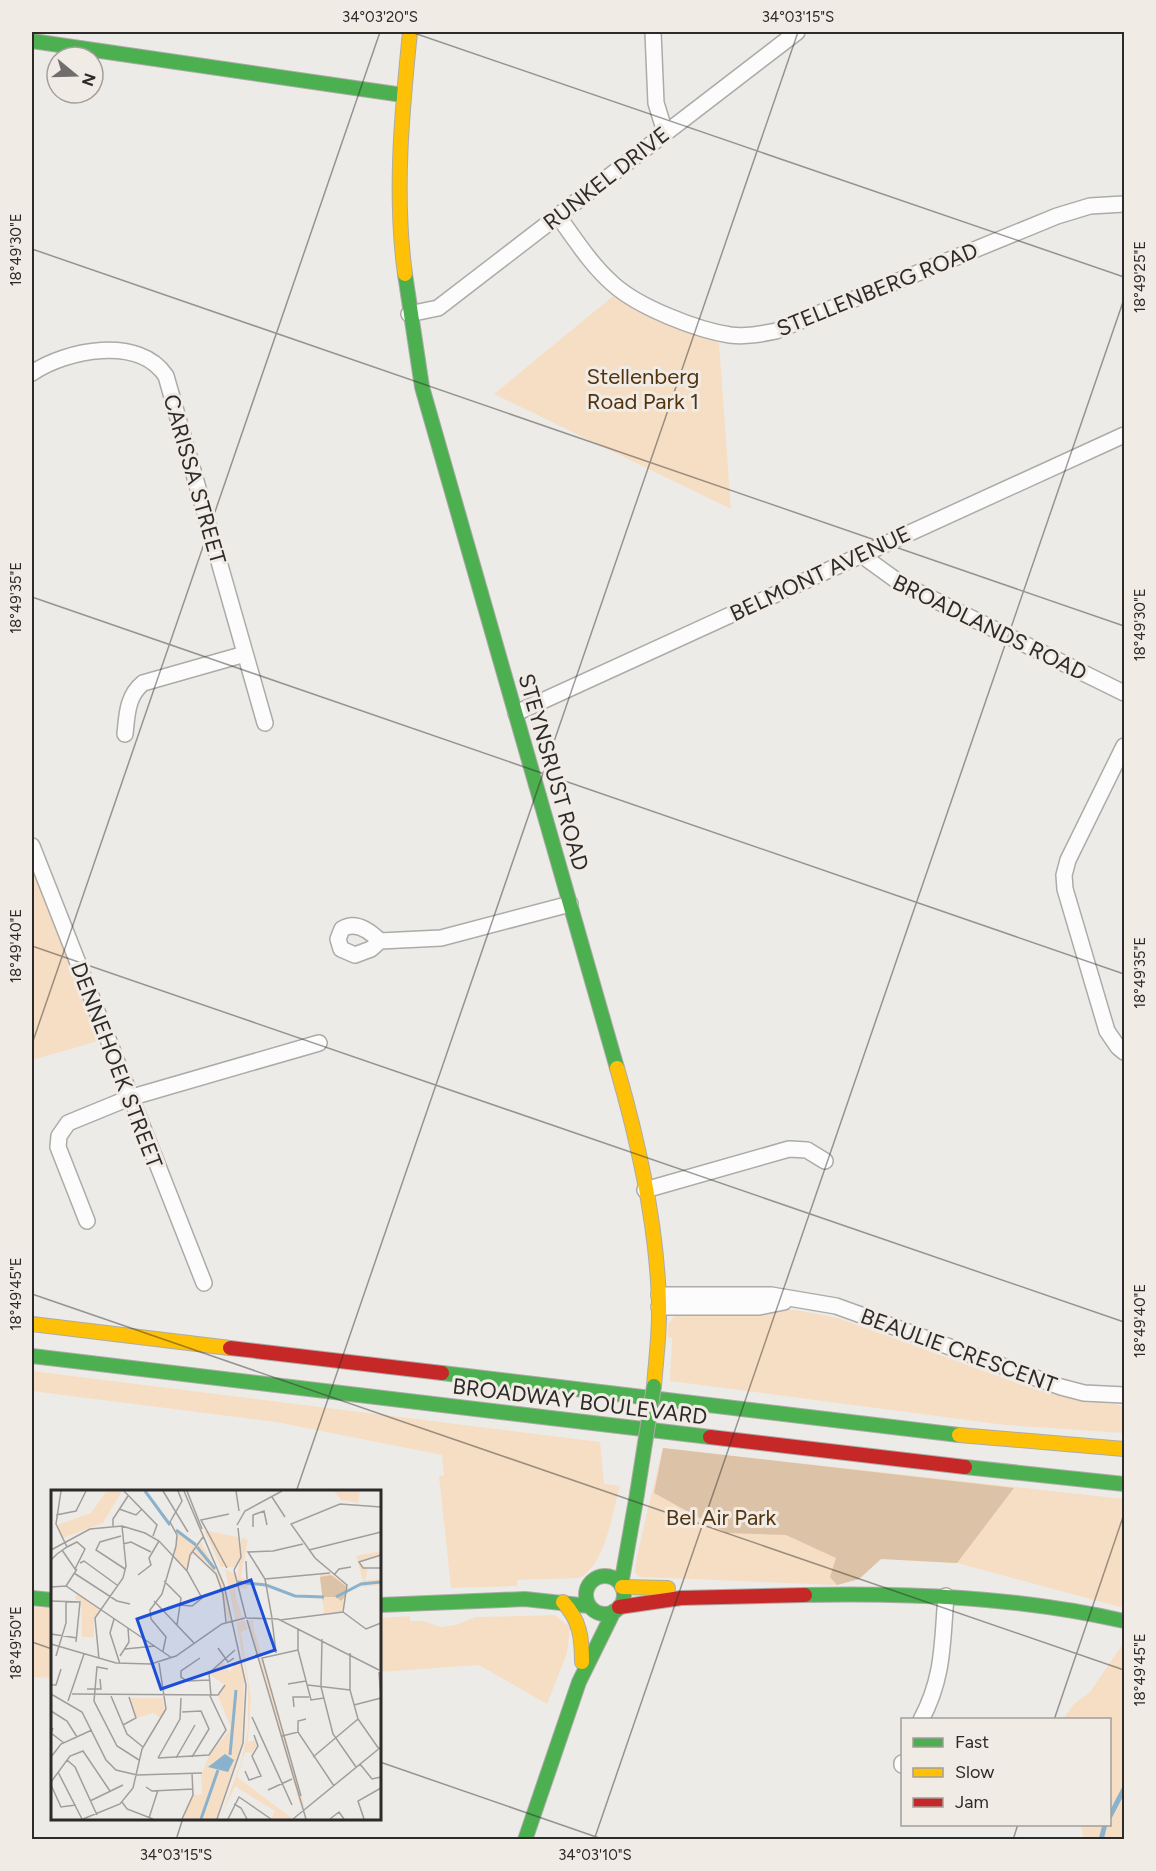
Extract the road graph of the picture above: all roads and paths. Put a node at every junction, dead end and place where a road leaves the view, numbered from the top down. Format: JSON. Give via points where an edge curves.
{"nodes":[{"id":1,"x":410,"y":32,"type":"edge"},
{"id":2,"x":653,"y":32,"type":"edge"},
{"id":3,"x":797,"y":32,"type":"edge"},
{"id":4,"x":32,"y":42,"type":"edge"},
{"id":5,"x":403,"y":95,"type":"junction"},
{"id":6,"x":665,"y":132,"type":"junction"},
{"id":7,"x":1125,"y":204,"type":"edge"},
{"id":8,"x":558,"y":216,"type":"junction"},
{"id":9,"x":410,"y":314,"type":"junction"},
{"id":10,"x":32,"y":373,"type":"edge"},
{"id":11,"x":1125,"y":435,"type":"edge"},
{"id":12,"x":860,"y":554,"type":"junction"},
{"id":13,"x":245,"y":654,"type":"junction"},
{"id":14,"x":1125,"y":693,"type":"edge"},
{"id":15,"x":516,"y":713,"type":"junction"},
{"id":16,"x":265,"y":723,"type":"dead end"},
{"id":17,"x":125,"y":734,"type":"dead end"},
{"id":18,"x":1125,"y":746,"type":"edge"},
{"id":19,"x":32,"y":846,"type":"edge"},
{"id":20,"x":570,"y":904,"type":"junction"},
{"id":21,"x":380,"y":941,"type":"dead end"},
{"id":22,"x":318,"y":1043,"type":"dead end"},
{"id":23,"x":1125,"y":1052,"type":"edge"},
{"id":24,"x":129,"y":1098,"type":"junction"},
{"id":25,"x":825,"y":1161,"type":"dead end"},
{"id":26,"x":645,"y":1190,"type":"junction"},
{"id":27,"x":87,"y":1221,"type":"dead end"},
{"id":28,"x":204,"y":1283,"type":"dead end"},
{"id":29,"x":659,"y":1308,"type":"junction"},
{"id":30,"x":32,"y":1324,"type":"edge"},
{"id":31,"x":32,"y":1356,"type":"edge"},
{"id":32,"x":1125,"y":1395,"type":"edge"},
{"id":33,"x":1125,"y":1449,"type":"edge"},
{"id":34,"x":1125,"y":1484,"type":"edge"},
{"id":35,"x":630,"y":1522,"type":"junction"},
{"id":36,"x":596,"y":1580,"type":"junction"},
{"id":37,"x":621,"y":1586,"type":"junction"},
{"id":38,"x":742,"y":1596,"type":"junction"},
{"id":39,"x":946,"y":1596,"type":"junction"},
{"id":40,"x":32,"y":1598,"type":"edge"},
{"id":41,"x":525,"y":1599,"type":"junction"},
{"id":42,"x":703,"y":1599,"type":"junction"},
{"id":43,"x":51,"y":1600,"type":"edge"},
{"id":44,"x":563,"y":1602,"type":"junction"},
{"id":45,"x":381,"y":1605,"type":"edge"},
{"id":46,"x":590,"y":1607,"type":"junction"},
{"id":47,"x":617,"y":1609,"type":"junction"},
{"id":48,"x":1125,"y":1621,"type":"edge"},
{"id":49,"x":599,"y":1638,"type":"junction"},
{"id":50,"x":582,"y":1662,"type":"junction"},
{"id":51,"x":579,"y":1682,"type":"junction"},
{"id":52,"x":922,"y":1718,"type":"edge"},
{"id":53,"x":525,"y":1839,"type":"edge"}],
"edges":[{"from":1,"to":5,"type":"street","name":"STEYNSRUST ROAD"},
{"from":2,"to":6,"type":"street","via":[[656,103]]},
{"from":3,"to":6,"type":"street","name":"RUNKEL DRIVE"},
{"from":4,"to":5,"type":"street"},
{"from":5,"to":9,"type":"street","name":"STEYNSRUST ROAD","via":[[401,229]]},
{"from":6,"to":8,"type":"street","name":"RUNKEL DRIVE"},
{"from":7,"to":8,"type":"street","name":"STELLENBERG ROAD","via":[[1090,206],[1057,216],[776,331],[754,336],[712,331],[630,296],[596,266]]},
{"from":8,"to":9,"type":"street","name":"RUNKEL DRIVE","via":[[438,308]]},
{"from":9,"to":15,"type":"street","name":"STEYNSRUST ROAD","via":[[422,387]]},
{"from":10,"to":13,"type":"street","name":"CARISSA STREET","via":[[61,356],[86,351],[144,356],[160,368],[169,387]]},
{"from":11,"to":12,"type":"street","name":"BELMONT AVENUE"},
{"from":12,"to":14,"type":"street","name":"BROADLANDS ROAD","via":[[900,584]]},
{"from":12,"to":15,"type":"street","name":"BELMONT AVENUE"},
{"from":13,"to":16,"type":"street","name":"CARISSA STREET"},
{"from":13,"to":17,"type":"street","via":[[143,683],[129,703]]},
{"from":15,"to":20,"type":"street","name":"STEYNSRUST ROAD"},
{"from":18,"to":23,"type":"street","via":[[1064,875],[1107,1031]]},
{"from":19,"to":24,"type":"street","name":"DENNEHOEK STREET"},
{"from":20,"to":21,"type":"street","via":[[441,938]]},
{"from":20,"to":26,"type":"street","name":"STEYNSRUST ROAD","via":[[624,1094]]},
{"from":22,"to":24,"type":"street"},
{"from":24,"to":27,"type":"street","via":[[69,1123],[59,1136],[58,1147]]},
{"from":24,"to":28,"type":"street","name":"DENNEHOEK STREET"},
{"from":25,"to":26,"type":"street","via":[[807,1150],[789,1149]]},
{"from":26,"to":29,"type":"street","name":"STEYNSRUST ROAD"},
{"from":29,"to":32,"type":"street","name":"BEAULIE CRESCENT","via":[[771,1295],[836,1306],[1061,1387],[1084,1393]]},
{"from":29,"to":35,"type":"street","name":"STEYNSRUST ROAD","bridge":true,"via":[[654,1386]]},
{"from":30,"to":33,"type":"street","name":"BROADWAY BOULEVARD","via":[[998,1440]]},
{"from":31,"to":34,"type":"street","name":"BROADWAY BOULEVARD"},
{"from":35,"to":36,"type":"street","name":"STEYNSRUST ROAD"},
{"from":35,"to":37,"type":"street","name":"STEYNSRUST ROAD"},
{"from":36,"to":37,"type":"street","via":[[608,1576]]},
{"from":36,"to":41,"type":"street"},
{"from":36,"to":46,"type":"street","via":[[587,1590]]},
{"from":37,"to":38,"type":"street","via":[[722,1591]]},
{"from":37,"to":47,"type":"street","via":[[624,1594]]},
{"from":38,"to":39,"type":"street"},
{"from":38,"to":42,"type":"street"},
{"from":39,"to":48,"type":"street","via":[[1040,1603]]},
{"from":39,"to":52,"type":"street","via":[[939,1676]]},
{"from":40,"to":43,"type":"street"},
{"from":41,"to":44,"type":"street"},
{"from":41,"to":45,"type":"street"},
{"from":42,"to":47,"type":"street","via":[[651,1600]]},
{"from":42,"to":49,"type":"street","via":[[665,1604],[639,1613]]},
{"from":44,"to":46,"type":"street"},
{"from":44,"to":50,"type":"street","via":[[582,1627]]},
{"from":46,"to":47,"type":"street","via":[[602,1613]]},
{"from":46,"to":50,"type":"street"},
{"from":47,"to":49,"type":"street"},
{"from":49,"to":51,"type":"street"},
{"from":50,"to":51,"type":"street"},
{"from":51,"to":53,"type":"street"}]}
